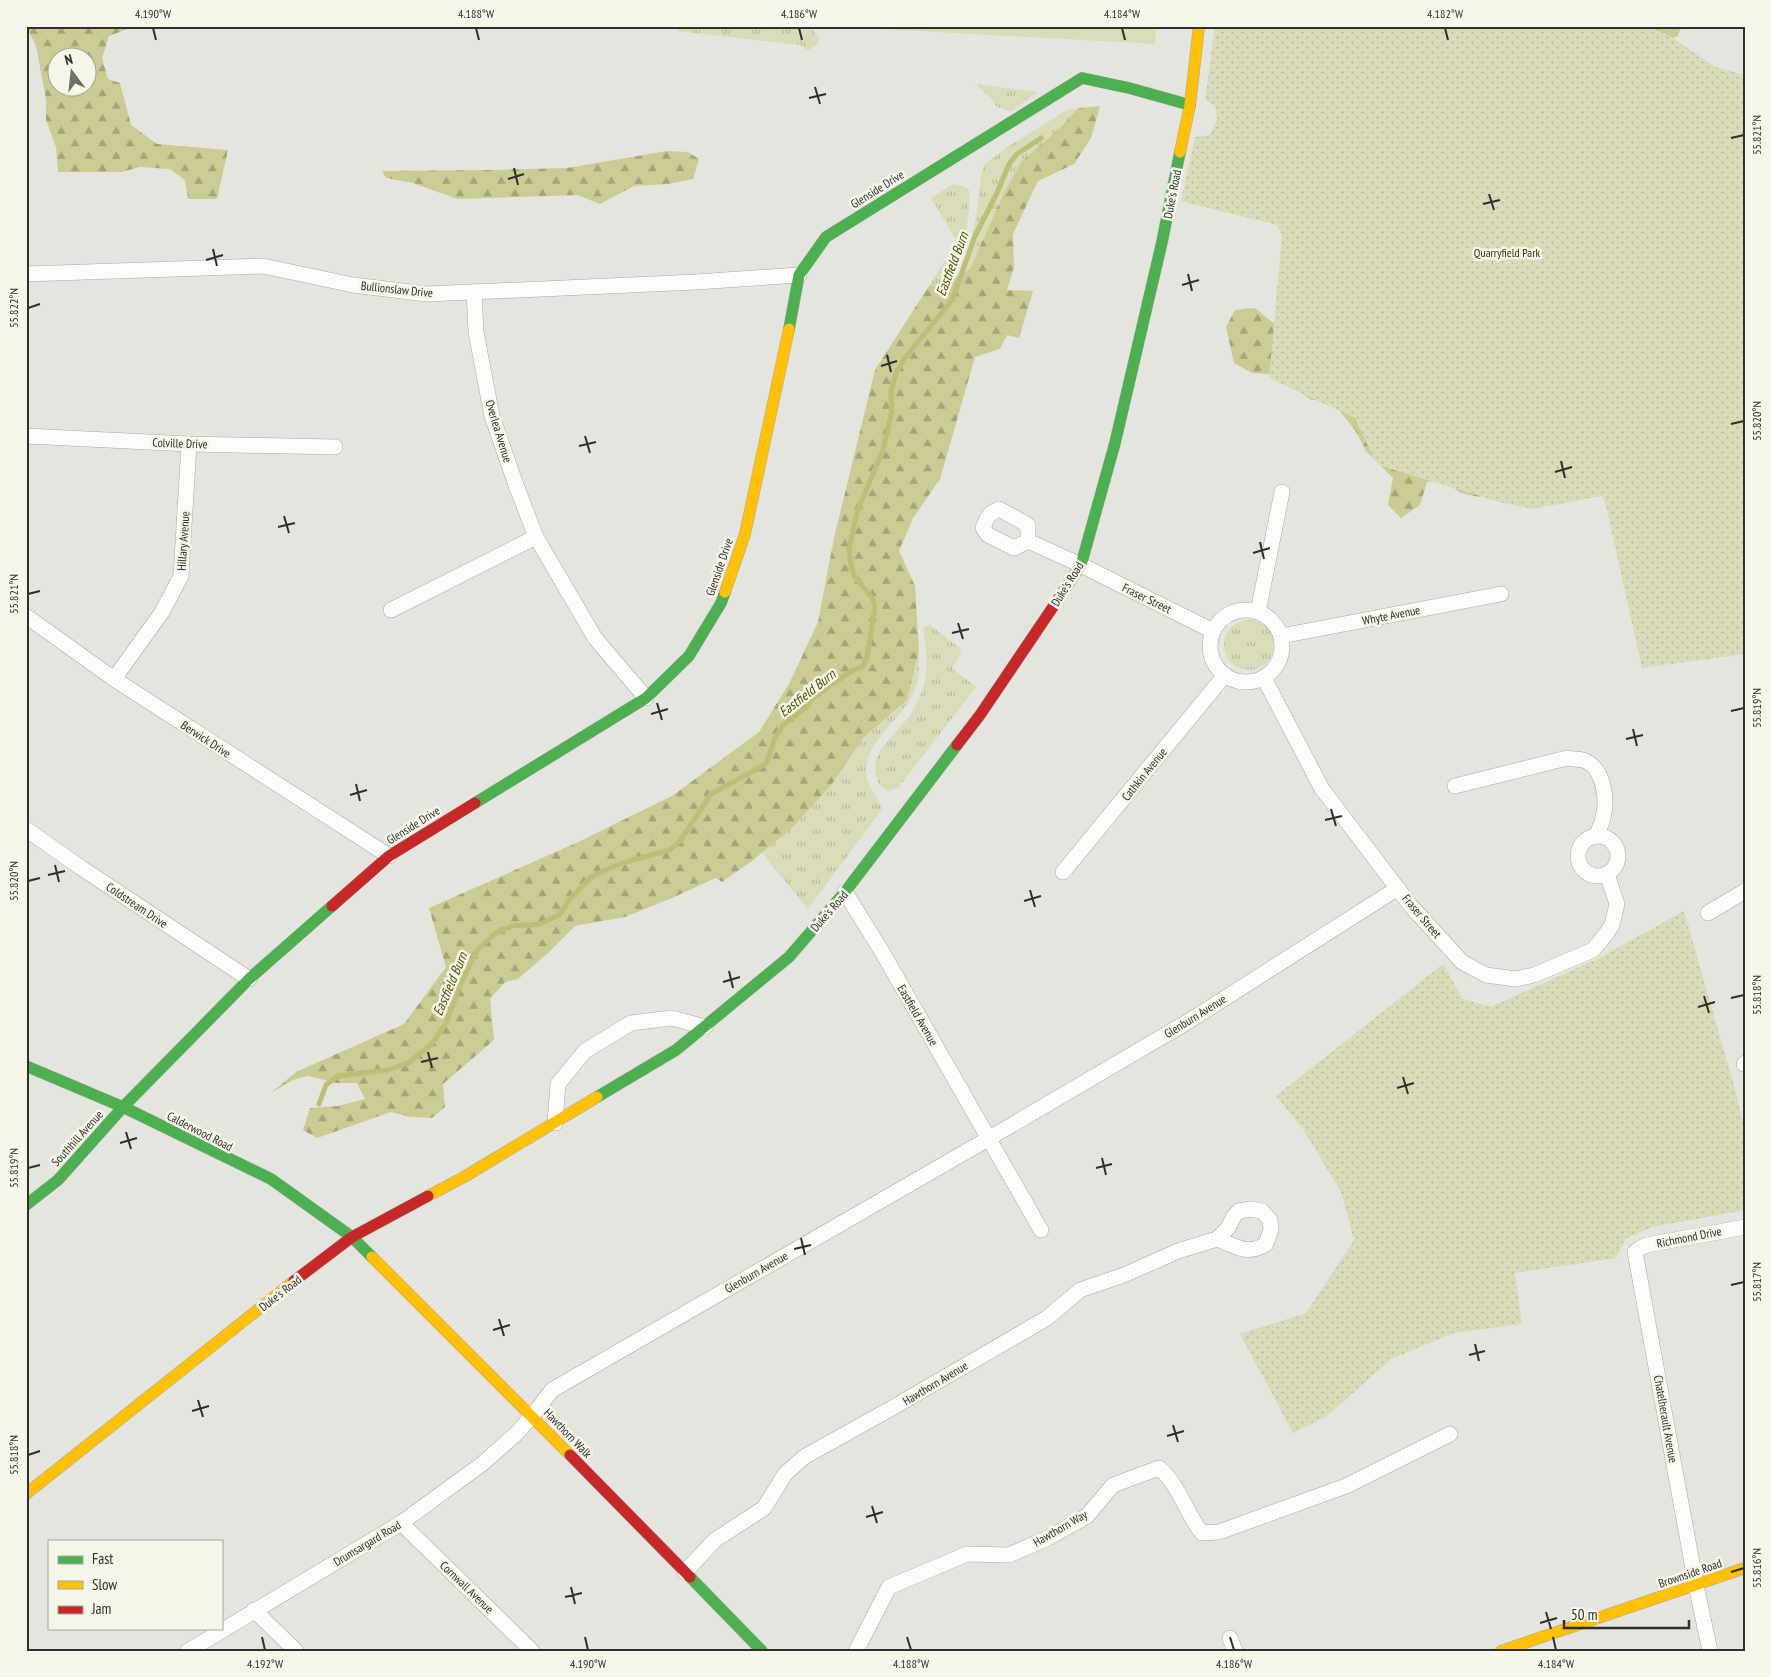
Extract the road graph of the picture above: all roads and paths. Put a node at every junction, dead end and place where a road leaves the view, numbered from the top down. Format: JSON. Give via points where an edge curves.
{"nodes":[{"id":1,"x":1199,"y":26,"type":"edge"},
{"id":2,"x":1190,"y":105,"type":"junction"},
{"id":3,"x":26,"y":274,"type":"edge"},
{"id":4,"x":799,"y":275,"type":"junction"},
{"id":5,"x":474,"y":292,"type":"junction"},
{"id":6,"x":26,"y":436,"type":"edge"},
{"id":7,"x":189,"y":444,"type":"junction"},
{"id":8,"x":335,"y":448,"type":"dead end"},
{"id":9,"x":1282,"y":492,"type":"dead end"},
{"id":10,"x":536,"y":538,"type":"junction"},
{"id":11,"x":1028,"y":541,"type":"dead end"},
{"id":12,"x":1081,"y":565,"type":"junction"},
{"id":13,"x":1502,"y":594,"type":"dead end"},
{"id":14,"x":392,"y":610,"type":"dead end"},
{"id":15,"x":1258,"y":612,"type":"junction"},
{"id":16,"x":26,"y":616,"type":"edge"},
{"id":17,"x":1213,"y":631,"type":"junction"},
{"id":18,"x":1281,"y":636,"type":"junction"},
{"id":19,"x":1225,"y":675,"type":"junction"},
{"id":20,"x":1264,"y":678,"type":"junction"},
{"id":21,"x":114,"y":679,"type":"junction"},
{"id":22,"x":646,"y":698,"type":"junction"},
{"id":23,"x":1455,"y":786,"type":"dead end"},
{"id":24,"x":26,"y":829,"type":"edge"},
{"id":25,"x":1596,"y":836,"type":"junction"},
{"id":26,"x":389,"y":856,"type":"junction"},
{"id":27,"x":1063,"y":872,"type":"dead end"},
{"id":28,"x":1607,"y":874,"type":"junction"},
{"id":29,"x":1398,"y":888,"type":"junction"},
{"id":30,"x":1745,"y":890,"type":"edge"},
{"id":31,"x":845,"y":892,"type":"junction"},
{"id":32,"x":1708,"y":913,"type":"dead end"},
{"id":33,"x":249,"y":979,"type":"junction"},
{"id":34,"x":705,"y":1027,"type":"junction"},
{"id":35,"x":26,"y":1066,"type":"edge"},
{"id":36,"x":123,"y":1108,"type":"junction"},
{"id":37,"x":555,"y":1123,"type":"junction"},
{"id":38,"x":988,"y":1139,"type":"junction"},
{"id":39,"x":26,"y":1205,"type":"edge"},
{"id":40,"x":1745,"y":1227,"type":"edge"},
{"id":41,"x":1041,"y":1230,"type":"dead end"},
{"id":42,"x":352,"y":1237,"type":"junction"},
{"id":43,"x":1217,"y":1239,"type":"dead end"},
{"id":44,"x":1635,"y":1252,"type":"joint"},
{"id":45,"x":532,"y":1416,"type":"junction"},
{"id":46,"x":1450,"y":1434,"type":"dead end"},
{"id":47,"x":26,"y":1494,"type":"edge"},
{"id":48,"x":401,"y":1523,"type":"junction"},
{"id":49,"x":1745,"y":1568,"type":"edge"},
{"id":50,"x":685,"y":1572,"type":"junction"},
{"id":51,"x":1696,"y":1585,"type":"junction"},
{"id":52,"x":254,"y":1610,"type":"junction"},
{"id":53,"x":222,"y":1630,"type":"edge"},
{"id":54,"x":222,"y":1630,"type":"edge"},
{"id":55,"x":188,"y":1651,"type":"edge"},
{"id":56,"x":296,"y":1651,"type":"edge"},
{"id":57,"x":532,"y":1651,"type":"edge"},
{"id":58,"x":762,"y":1651,"type":"edge"},
{"id":59,"x":856,"y":1651,"type":"edge"},
{"id":60,"x":1501,"y":1651,"type":"edge"},
{"id":61,"x":1710,"y":1651,"type":"edge"}],
"edges":[{"from":1,"to":2,"type":"street","name":"Duke's Road"},
{"from":2,"to":4,"type":"street","name":"Glenside Drive","via":[[1082,78],[826,237]]},
{"from":2,"to":12,"type":"street","name":"Duke's Road","via":[[1115,443]]},
{"from":3,"to":5,"type":"street","name":"Bullionslaw Drive","via":[[263,266],[353,285],[427,294]]},
{"from":4,"to":5,"type":"street","name":"Bullionslaw Drive"},
{"from":4,"to":22,"type":"street","name":"Glenside Drive","via":[[745,534],[721,603],[689,656]]},
{"from":5,"to":10,"type":"street","name":"Overlea Avenue","via":[[476,332],[492,416]]},
{"from":6,"to":7,"type":"street","name":"Colville Drive"},
{"from":7,"to":8,"type":"street","name":"Colville Drive"},
{"from":7,"to":21,"type":"street","name":"Hillary Avenue","via":[[181,576],[162,612]]},
{"from":9,"to":15,"type":"street"},
{"from":10,"to":14,"type":"street"},
{"from":10,"to":22,"type":"street","name":"Overlea Avenue","via":[[596,638]]},
{"from":11,"to":12,"type":"street","name":"Fraser Street"},
{"from":12,"to":17,"type":"street","name":"Fraser Street"},
{"from":12,"to":31,"type":"street","name":"Duke's Road","via":[[980,715]]},
{"from":13,"to":18,"type":"street","name":"Whyte Avenue"},
{"from":15,"to":17,"type":"street","via":[[1242,610],[1227,615]]},
{"from":15,"to":18,"type":"street","via":[[1276,624]]},
{"from":16,"to":21,"type":"street","name":"Berwick Drive"},
{"from":17,"to":19,"type":"street","via":[[1211,655]]},
{"from":18,"to":20,"type":"street","via":[[1283,645],[1278,664]]},
{"from":19,"to":20,"type":"street","via":[[1244,682]]},
{"from":19,"to":27,"type":"street","name":"Cathkin Avenue"},
{"from":20,"to":29,"type":"street","name":"Fraser Street","via":[[1322,789]]},
{"from":21,"to":26,"type":"street","name":"Berwick Drive"},
{"from":22,"to":26,"type":"street","name":"Glenside Drive"},
{"from":23,"to":25,"type":"street","via":[[1567,758],[1583,760],[1592,765],[1600,776],[1605,801],[1604,818]]},
{"from":24,"to":33,"type":"street","name":"Coldstream Drive"},
{"from":25,"to":28,"type":"street","via":[[1608,839],[1616,849],[1617,862]]},
{"from":25,"to":28,"type":"street","via":[[1580,847],[1579,860],[1591,874]]},
{"from":26,"to":33,"type":"street","name":"Glenside Drive"},
{"from":28,"to":29,"type":"street","name":"Fraser Street","via":[[1616,910],[1612,925],[1593,950],[1534,975],[1516,979],[1486,976],[1462,962]]},
{"from":29,"to":38,"type":"street","name":"Glenburn Avenue","via":[[1189,1021]]},
{"from":30,"to":32,"type":"street"},
{"from":31,"to":34,"type":"street","name":"Duke's Road","via":[[789,957]]},
{"from":31,"to":38,"type":"street","name":"Eastfield Avenue"},
{"from":33,"to":36,"type":"street","name":"Glenside Drive"},
{"from":34,"to":37,"type":"street","name":"Duke's Road","via":[[676,1050]]},
{"from":34,"to":37,"type":"street","via":[[672,1018],[630,1023],[585,1051],[558,1084]]},
{"from":35,"to":36,"type":"street","name":"Calderwood Road"},
{"from":36,"to":39,"type":"street","name":"Southhill Avenue","via":[[58,1180]]},
{"from":36,"to":42,"type":"street","name":"Calderwood Road","via":[[271,1179]]},
{"from":37,"to":42,"type":"street","name":"Duke's Road","via":[[464,1177]]},
{"from":38,"to":41,"type":"street"},
{"from":38,"to":45,"type":"street","name":"Glenburn Avenue","via":[[552,1390]]},
{"from":40,"to":44,"type":"street","name":"Richmond Drive","via":[[1647,1245]]},
{"from":42,"to":45,"type":"street","name":"Hawthorn Walk"},
{"from":42,"to":47,"type":"street","name":"Duke's Road"},
{"from":43,"to":50,"type":"street","name":"Hawthorn Avenue","via":[[1080,1290],[1047,1318],[804,1457],[785,1474],[764,1508],[715,1540]]},
{"from":44,"to":51,"type":"street","name":"Chatelherault Avenue"},
{"from":45,"to":48,"type":"street","name":"Drumsargard Road","via":[[482,1464]]},
{"from":45,"to":50,"type":"street","name":"Hawthorn Walk"},
{"from":46,"to":59,"type":"street","name":"Hawthorn Way","via":[[1346,1486],[1218,1532],[1202,1533],[1168,1474],[1159,1468],[1113,1485],[1087,1516],[1048,1538],[1009,1555],[967,1554],[889,1587]]},
{"from":48,"to":52,"type":"street","name":"Drumsargard Road"},
{"from":48,"to":57,"type":"street","name":"Cornwall Avenue"},
{"from":49,"to":51,"type":"street","name":"Brownside Road"},
{"from":50,"to":58,"type":"street","name":"Hawthorn Walk"},
{"from":51,"to":60,"type":"street","name":"Brownside Road"},
{"from":51,"to":61,"type":"street","name":"Chatelherault Avenue"},
{"from":52,"to":53,"type":"street","name":"Drumsargard Road"},
{"from":52,"to":56,"type":"street"},
{"from":54,"to":55,"type":"street","name":"Drumsargard Road"}]}
